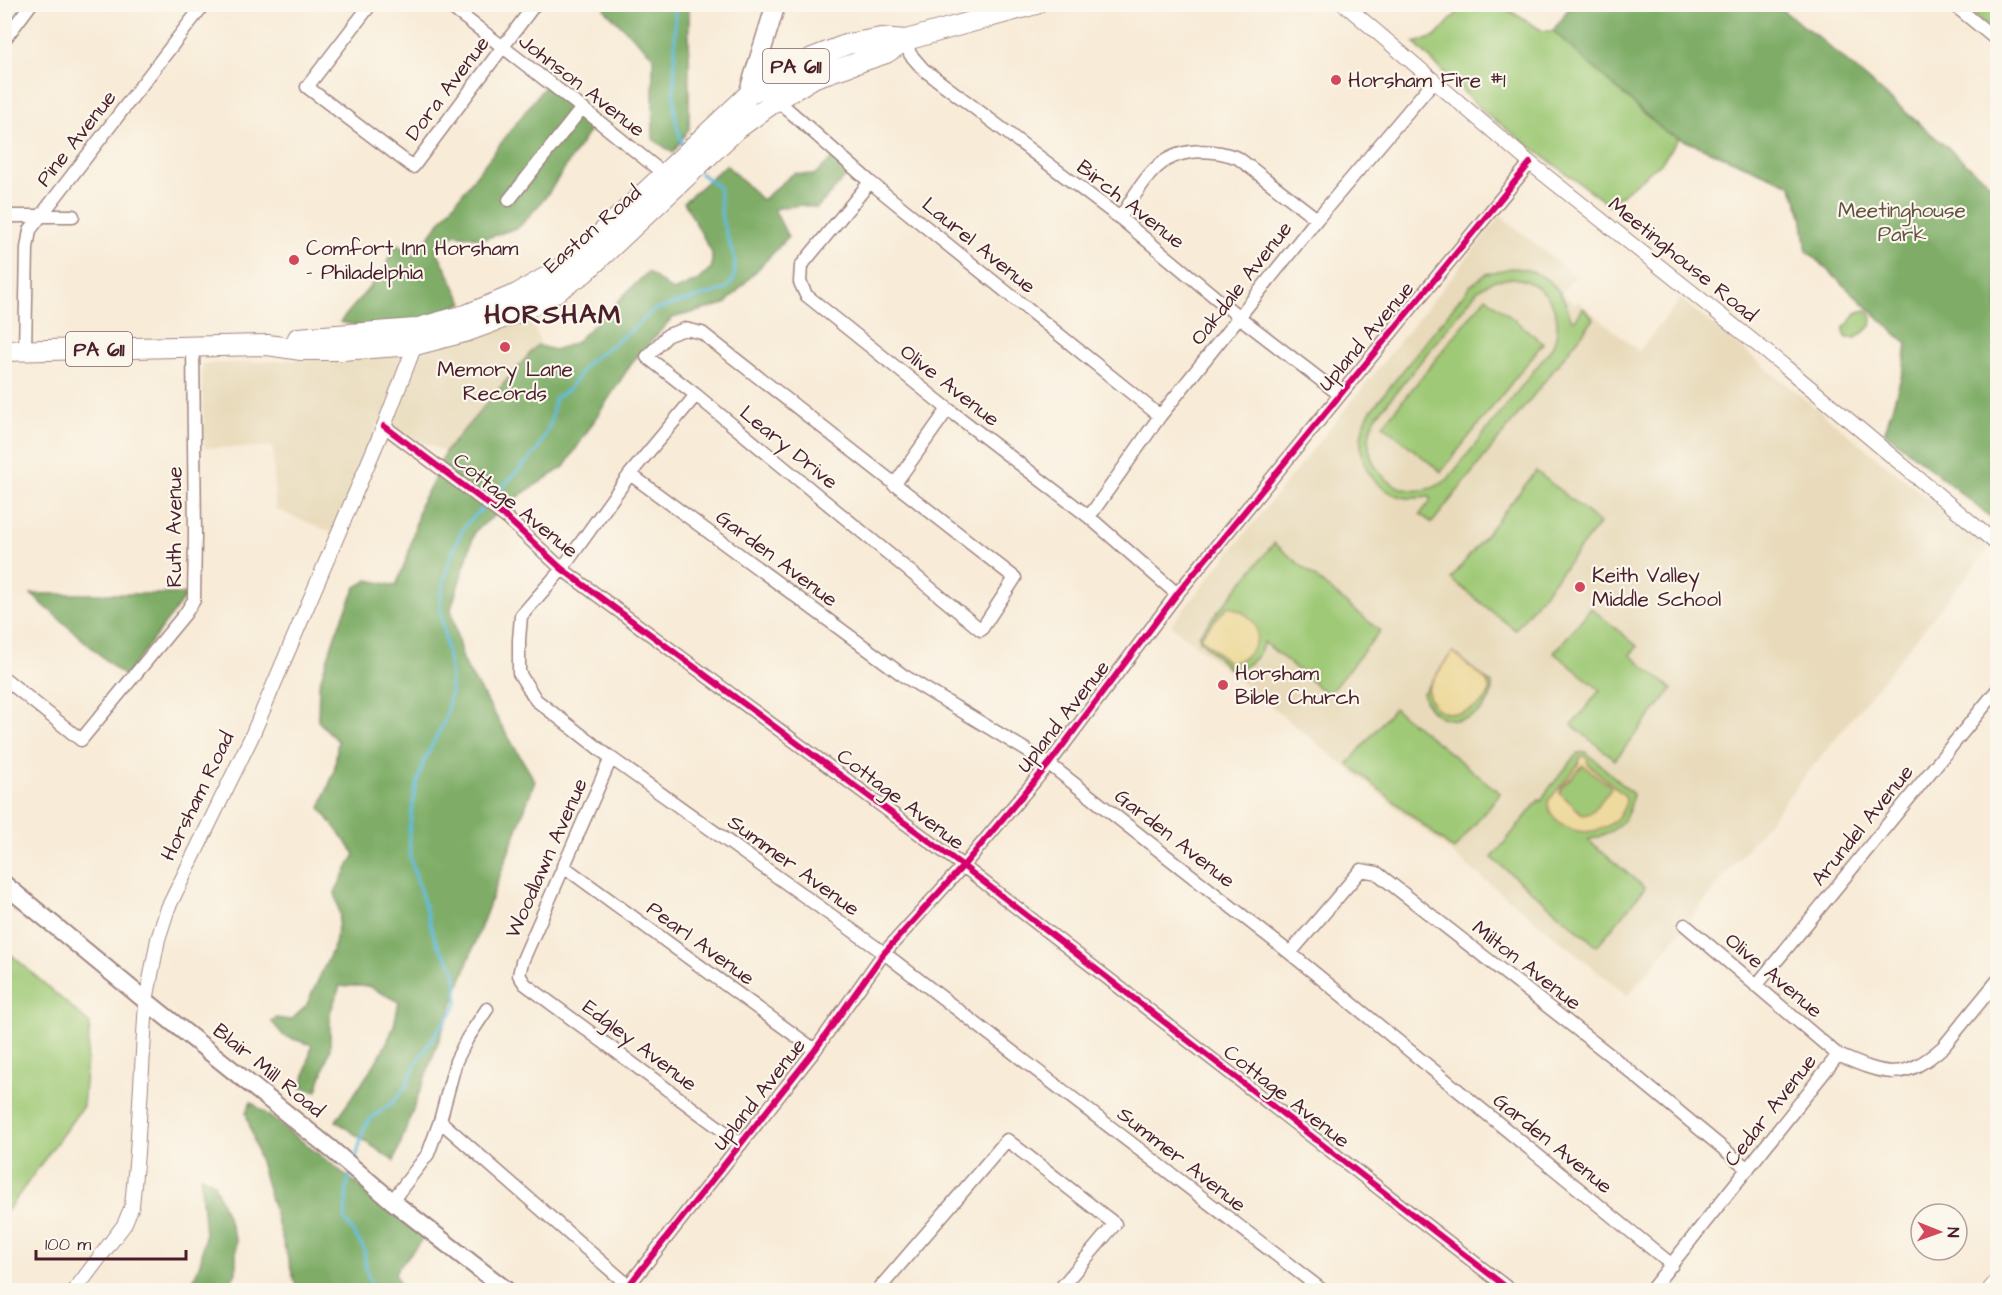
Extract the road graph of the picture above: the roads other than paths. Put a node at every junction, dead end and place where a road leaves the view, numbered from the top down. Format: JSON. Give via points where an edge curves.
{"nodes":[{"id":1,"x":31,"y":4,"type":"edge"},
{"id":2,"x":204,"y":4,"type":"edge"},
{"id":3,"x":371,"y":4,"type":"edge"},
{"id":4,"x":447,"y":4,"type":"edge"},
{"id":5,"x":535,"y":4,"type":"edge"},
{"id":6,"x":776,"y":4,"type":"edge"},
{"id":7,"x":1036,"y":4,"type":"edge"},
{"id":8,"x":1344,"y":4,"type":"edge"},
{"id":9,"x":1953,"y":4,"type":"edge"},
{"id":10,"x":1014,"y":8,"type":"edge"},
{"id":11,"x":4,"y":40,"type":"edge"},
{"id":12,"x":906,"y":40,"type":"junction"},
{"id":13,"x":1998,"y":41,"type":"edge"},
{"id":14,"x":502,"y":48,"type":"junction"},
{"id":15,"x":1433,"y":82,"type":"junction"},
{"id":16,"x":747,"y":95,"type":"junction"},
{"id":17,"x":777,"y":100,"type":"junction"},
{"id":18,"x":582,"y":108,"type":"junction"},
{"id":19,"x":737,"y":129,"type":"junction"},
{"id":20,"x":703,"y":147,"type":"junction"},
{"id":21,"x":1530,"y":163,"type":"junction"},
{"id":22,"x":670,"y":180,"type":"junction"},
{"id":23,"x":870,"y":182,"type":"junction"},
{"id":24,"x":509,"y":200,"type":"dead end"},
{"id":25,"x":40,"y":215,"type":"junction"},
{"id":26,"x":4,"y":216,"type":"edge"},
{"id":27,"x":73,"y":216,"type":"dead end"},
{"id":28,"x":1120,"y":218,"type":"junction"},
{"id":29,"x":1317,"y":219,"type":"junction"},
{"id":30,"x":1239,"y":317,"type":"junction"},
{"id":31,"x":415,"y":337,"type":"junction"},
{"id":32,"x":193,"y":346,"type":"junction"},
{"id":33,"x":4,"y":351,"type":"edge"},
{"id":34,"x":25,"y":351,"type":"junction"},
{"id":35,"x":1339,"y":394,"type":"junction"},
{"id":36,"x":696,"y":395,"type":"junction"},
{"id":37,"x":948,"y":409,"type":"junction"},
{"id":38,"x":1160,"y":416,"type":"junction"},
{"id":39,"x":384,"y":426,"type":"junction"},
{"id":40,"x":630,"y":474,"type":"junction"},
{"id":41,"x":894,"y":485,"type":"junction"},
{"id":42,"x":1089,"y":517,"type":"junction"},
{"id":43,"x":1998,"y":545,"type":"edge"},
{"id":44,"x":562,"y":568,"type":"junction"},
{"id":45,"x":1177,"y":594,"type":"junction"},
{"id":46,"x":4,"y":678,"type":"edge"},
{"id":47,"x":1998,"y":689,"type":"edge"},
{"id":48,"x":611,"y":758,"type":"junction"},
{"id":49,"x":1049,"y":765,"type":"junction"},
{"id":50,"x":563,"y":866,"type":"junction"},
{"id":51,"x":963,"y":866,"type":"junction"},
{"id":52,"x":4,"y":884,"type":"edge"},
{"id":53,"x":1685,"y":925,"type":"dead end"},
{"id":54,"x":884,"y":953,"type":"junction"},
{"id":55,"x":1290,"y":953,"type":"junction"},
{"id":56,"x":519,"y":975,"type":"joint"},
{"id":57,"x":1998,"y":980,"type":"edge"},
{"id":58,"x":1756,"y":986,"type":"junction"},
{"id":59,"x":146,"y":1001,"type":"junction"},
{"id":60,"x":487,"y":1009,"type":"dead end"},
{"id":61,"x":815,"y":1050,"type":"junction"},
{"id":62,"x":1838,"y":1055,"type":"junction"},
{"id":63,"x":440,"y":1121,"type":"junction"},
{"id":64,"x":741,"y":1144,"type":"junction"},
{"id":65,"x":1748,"y":1169,"type":"junction"},
{"id":66,"x":392,"y":1201,"type":"junction"},
{"id":67,"x":1672,"y":1265,"type":"junction"},
{"id":68,"x":1998,"y":1280,"type":"edge"},
{"id":69,"x":627,"y":1288,"type":"edge"},
{"id":70,"x":75,"y":1290,"type":"edge"},
{"id":71,"x":506,"y":1290,"type":"edge"},
{"id":72,"x":879,"y":1290,"type":"edge"},
{"id":73,"x":1059,"y":1290,"type":"edge"},
{"id":74,"x":1322,"y":1290,"type":"edge"},
{"id":75,"x":1510,"y":1290,"type":"edge"},
{"id":76,"x":1651,"y":1290,"type":"edge"},
{"id":77,"x":1989,"y":1290,"type":"edge"}],
"edges":[{"from":1,"to":11,"type":"street"},
{"from":2,"to":25,"type":"street","name":"Pine Avenue"},
{"from":3,"to":14,"type":"street","name":"Dora Avenue","via":[[307,87],[413,167]]},
{"from":4,"to":14,"type":"street","name":"Johnson Avenue"},
{"from":5,"to":14,"type":"street","name":"Dora Avenue"},
{"from":6,"to":16,"type":"main road"},
{"from":7,"to":10,"type":"highway","name":"Easton Road","number":"PA 611"},
{"from":8,"to":15,"type":"street","name":"Meetinghouse Road"},
{"from":9,"to":13,"type":"street"},
{"from":10,"to":12,"type":"highway","name":"Easton Road","number":"PA 611"},
{"from":12,"to":16,"type":"highway","name":"Easton Road","number":"PA 611","via":[[881,38],[848,45],[803,63]]},
{"from":12,"to":17,"type":"highway","name":"Easton Road","number":"PA 611","via":[[886,53],[815,77]]},
{"from":12,"to":28,"type":"street","name":"Birch Avenue","via":[[910,54],[923,69]]},
{"from":14,"to":18,"type":"street","name":"Johnson Avenue"},
{"from":15,"to":21,"type":"street","name":"Meetinghouse Road"},
{"from":15,"to":29,"type":"street","name":"Oakdale Avenue"},
{"from":16,"to":19,"type":"main road"},
{"from":16,"to":20,"type":"highway","name":"Easton Road","number":"PA 611"},
{"from":17,"to":19,"type":"highway","name":"Easton Road","number":"PA 611"},
{"from":17,"to":23,"type":"street","name":"Laurel Avenue"},
{"from":18,"to":22,"type":"street","name":"Johnson Avenue"},
{"from":18,"to":24,"type":"street"},
{"from":19,"to":20,"type":"highway","name":"Easton Road","number":"PA 611"},
{"from":20,"to":22,"type":"highway","name":"Easton Road","number":"PA 611"},
{"from":21,"to":35,"type":"street","name":"Upland Avenue"},
{"from":21,"to":43,"type":"street","name":"Meetinghouse Road","via":[[1783,365]]},
{"from":22,"to":31,"type":"highway","name":"Easton Road","number":"PA 611","via":[[599,260],[547,298],[468,331]]},
{"from":23,"to":37,"type":"street","name":"Olive Avenue","via":[[801,266],[800,282],[806,295]]},
{"from":23,"to":38,"type":"street","name":"Laurel Avenue"},
{"from":25,"to":26,"type":"street"},
{"from":25,"to":27,"type":"street"},
{"from":25,"to":34,"type":"street","name":"Pine Avenue","via":[[30,230],[27,248]]},
{"from":28,"to":29,"type":"street","via":[[1155,169],[1171,157],[1205,150],[1238,158]]},
{"from":28,"to":30,"type":"street","name":"Birch Avenue"},
{"from":29,"to":30,"type":"street","name":"Oakdale Avenue"},
{"from":30,"to":35,"type":"street","name":"Birch Avenue"},
{"from":30,"to":38,"type":"street","name":"Oakdale Avenue"},
{"from":31,"to":32,"type":"highway","name":"Easton Road","number":"PA 611","via":[[340,350],[268,345]]},
{"from":31,"to":39,"type":"street","name":"Horsham Road"},
{"from":32,"to":34,"type":"highway","name":"Easton Road","number":"PA 611"},
{"from":32,"to":46,"type":"street","name":"Ruth Avenue","via":[[194,600],[81,740]]},
{"from":33,"to":34,"type":"highway","name":"Easton Road","number":"PA 611"},
{"from":35,"to":45,"type":"street","name":"Upland Avenue"},
{"from":36,"to":40,"type":"street","name":"Summer Avenue"},
{"from":36,"to":41,"type":"street","name":"Leary Drive","via":[[647,357],[668,335],[685,329],[702,333]]},
{"from":36,"to":41,"type":"street","name":"Leary Drive","via":[[981,630],[1015,579]]},
{"from":37,"to":41,"type":"street"},
{"from":37,"to":42,"type":"street","name":"Olive Avenue"},
{"from":38,"to":42,"type":"street","name":"Oakdale Avenue"},
{"from":39,"to":44,"type":"street","name":"Cottage Avenue","via":[[508,519]]},
{"from":39,"to":59,"type":"street","name":"Horsham Road","via":[[251,738],[168,908]]},
{"from":40,"to":44,"type":"street","name":"Summer Avenue"},
{"from":40,"to":49,"type":"street","name":"Garden Avenue","via":[[904,676]]},
{"from":42,"to":45,"type":"street","name":"Olive Avenue"},
{"from":44,"to":48,"type":"street","name":"Summer Avenue","via":[[521,616],[519,673],[536,700]]},
{"from":44,"to":51,"type":"street","name":"Cottage Avenue"},
{"from":45,"to":49,"type":"street","name":"Upland Avenue"},
{"from":47,"to":58,"type":"street","name":"Arundel Avenue"},
{"from":48,"to":50,"type":"street","name":"Woodlawn Avenue"},
{"from":48,"to":54,"type":"street","name":"Summer Avenue"},
{"from":49,"to":51,"type":"street","name":"Upland Avenue"},
{"from":49,"to":55,"type":"street","name":"Garden Avenue"},
{"from":50,"to":56,"type":"street","name":"Woodlawn Avenue"},
{"from":50,"to":61,"type":"street","name":"Pearl Avenue"},
{"from":51,"to":54,"type":"street","name":"Upland Avenue"},
{"from":51,"to":75,"type":"street","name":"Cottage Avenue"},
{"from":52,"to":59,"type":"main road","name":"Blair Mill Road"},
{"from":53,"to":58,"type":"street","name":"Olive Avenue"},
{"from":54,"to":61,"type":"street","name":"Upland Avenue"},
{"from":54,"to":74,"type":"street","name":"Summer Avenue"},
{"from":55,"to":65,"type":"street","name":"Milton Avenue","via":[[1361,870],[1377,873],[1615,1059]]},
{"from":55,"to":67,"type":"street","name":"Garden Avenue"},
{"from":56,"to":64,"type":"street","name":"Edgley Avenue","via":[[525,984]]},
{"from":57,"to":62,"type":"street","name":"Cedar Avenue","via":[[1944,1046],[1917,1067],[1884,1072]]},
{"from":58,"to":62,"type":"street","name":"Olive Avenue"},
{"from":59,"to":66,"type":"main road","name":"Blair Mill Road"},
{"from":59,"to":70,"type":"street","name":"Horsham Road","via":[[132,1206],[124,1225]]},
{"from":60,"to":63,"type":"street","via":[[456,1061]]},
{"from":61,"to":64,"type":"street","name":"Upland Avenue"},
{"from":62,"to":65,"type":"street","name":"Cedar Avenue"},
{"from":63,"to":66,"type":"street","via":[[428,1154]]},
{"from":63,"to":69,"type":"street"},
{"from":64,"to":69,"type":"street","name":"Upland Avenue"},
{"from":65,"to":67,"type":"street","name":"Cedar Avenue"},
{"from":66,"to":71,"type":"main road","name":"Blair Mill Road"},
{"from":67,"to":76,"type":"street","name":"Cedar Avenue"},
{"from":68,"to":77,"type":"street"},
{"from":72,"to":73,"type":"street","via":[[1007,1140],[1115,1224]]}]}
